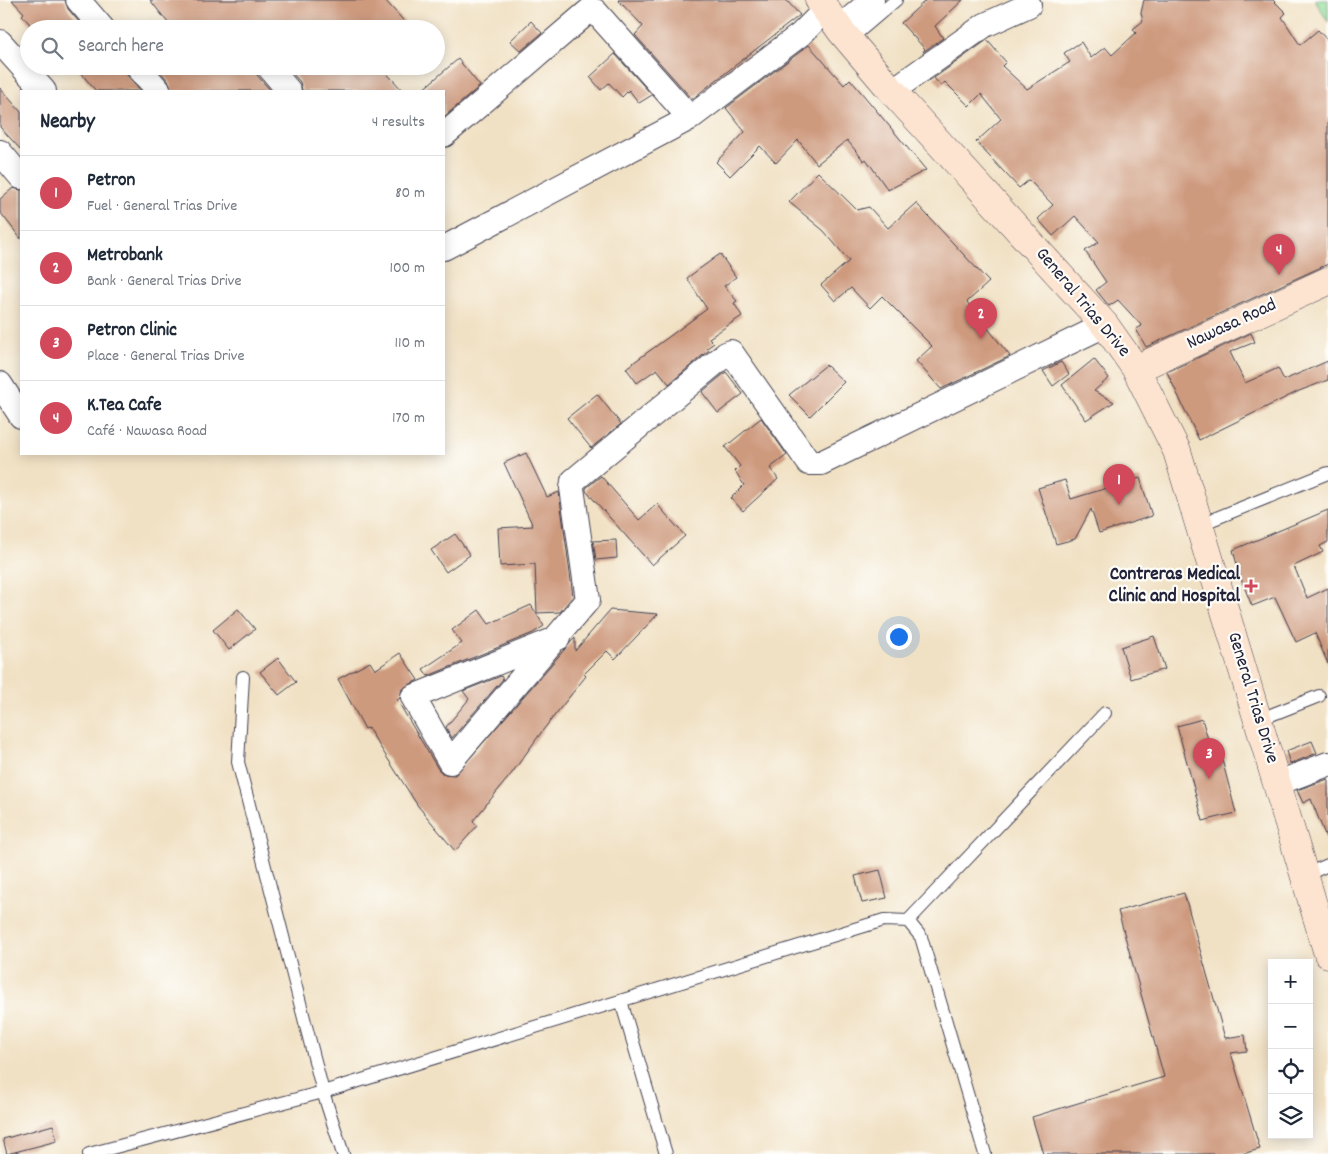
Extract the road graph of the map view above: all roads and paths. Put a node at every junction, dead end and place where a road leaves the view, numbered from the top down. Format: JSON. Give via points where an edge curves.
{"nodes":[{"id":1,"x":78,"y":0,"type":"edge"},
{"id":2,"x":872,"y":0,"type":"edge"},
{"id":3,"x":896,"y":0,"type":"edge"},
{"id":4,"x":1029,"y":6,"type":"dead end"},
{"id":5,"x":95,"y":20,"type":"edge"},
{"id":6,"x":834,"y":20,"type":"edge"},
{"id":7,"x":0,"y":42,"type":"edge"},
{"id":8,"x":20,"y":64,"type":"edge"},
{"id":9,"x":30,"y":75,"type":"edge"},
{"id":10,"x":145,"y":75,"type":"edge"},
{"id":11,"x":276,"y":75,"type":"edge"},
{"id":12,"x":43,"y":90,"type":"edge"},
{"id":13,"x":158,"y":90,"type":"edge"},
{"id":14,"x":289,"y":90,"type":"edge"},
{"id":15,"x":892,"y":91,"type":"junction"},
{"id":16,"x":690,"y":118,"type":"junction"},
{"id":17,"x":445,"y":134,"type":"edge"},
{"id":18,"x":0,"y":152,"type":"edge"},
{"id":19,"x":20,"y":176,"type":"edge"},
{"id":20,"x":445,"y":247,"type":"edge"},
{"id":21,"x":1328,"y":281,"type":"edge"},
{"id":22,"x":1105,"y":325,"type":"junction"},
{"id":23,"x":1136,"y":369,"type":"junction"},
{"id":24,"x":0,"y":384,"type":"edge"},
{"id":25,"x":20,"y":414,"type":"edge"},
{"id":26,"x":1328,"y":473,"type":"edge"},
{"id":27,"x":1200,"y":525,"type":"junction"},
{"id":28,"x":558,"y":638,"type":"junction"},
{"id":29,"x":243,"y":677,"type":"dead end"},
{"id":30,"x":1319,"y":696,"type":"dead end"},
{"id":31,"x":1105,"y":712,"type":"dead end"},
{"id":32,"x":1258,"y":720,"type":"junction"},
{"id":33,"x":1328,"y":764,"type":"edge"},
{"id":34,"x":1278,"y":784,"type":"junction"},
{"id":35,"x":1316,"y":870,"type":"edge"},
{"id":36,"x":908,"y":921,"type":"junction"},
{"id":37,"x":1328,"y":954,"type":"edge"},
{"id":38,"x":621,"y":1001,"type":"junction"},
{"id":39,"x":323,"y":1092,"type":"junction"},
{"id":40,"x":89,"y":1154,"type":"edge"},
{"id":41,"x":343,"y":1154,"type":"edge"},
{"id":42,"x":666,"y":1154,"type":"edge"},
{"id":43,"x":985,"y":1154,"type":"edge"}],
"edges":[{"from":1,"to":5,"type":"street"},
{"from":2,"to":6,"type":"street","via":[[851,18]]},
{"from":3,"to":6,"type":"lane"},
{"from":4,"to":15,"type":"street","via":[[985,25]]},
{"from":6,"to":15,"type":"main road","name":"General Trias Drive"},
{"from":6,"to":16,"type":"street","via":[[801,34]]},
{"from":7,"to":8,"type":"street"},
{"from":9,"to":12,"type":"street"},
{"from":10,"to":13,"type":"street"},
{"from":11,"to":14,"type":"street"},
{"from":15,"to":22,"type":"main road","name":"General Trias Drive"},
{"from":16,"to":17,"type":"street","via":[[595,11],[590,10]]},
{"from":16,"to":20,"type":"street"},
{"from":18,"to":19,"type":"street"},
{"from":21,"to":23,"type":"main road","name":"Nawasa Road"},
{"from":22,"to":23,"type":"main road","name":"General Trias Drive"},
{"from":22,"to":28,"type":"street","via":[[814,464],[809,462],[728,352],[573,481],[588,600]]},
{"from":23,"to":27,"type":"main road","name":"General Trias Drive","via":[[1177,451]]},
{"from":24,"to":25,"type":"street"},
{"from":26,"to":27,"type":"lane"},
{"from":27,"to":32,"type":"main road","name":"General Trias Drive"},
{"from":28,"to":28,"type":"street","via":[[413,697],[450,762],[526,674]]},
{"from":29,"to":39,"type":"lane","via":[[238,762]]},
{"from":30,"to":32,"type":"lane"},
{"from":31,"to":36,"type":"lane"},
{"from":32,"to":34,"type":"main road","name":"General Trias Drive"},
{"from":33,"to":34,"type":"street"},
{"from":34,"to":35,"type":"main road","name":"General Trias Drive"},
{"from":35,"to":37,"type":"main road","name":"General Trias Drive"},
{"from":36,"to":38,"type":"lane","via":[[884,920]]},
{"from":36,"to":43,"type":"lane","via":[[921,937]]},
{"from":38,"to":39,"type":"lane"},
{"from":38,"to":42,"type":"lane"},
{"from":39,"to":40,"type":"lane"},
{"from":39,"to":41,"type":"lane"}]}
